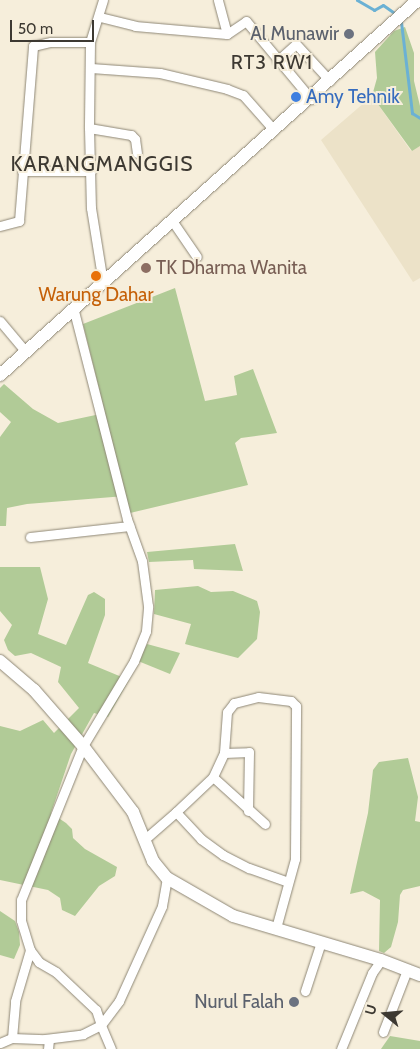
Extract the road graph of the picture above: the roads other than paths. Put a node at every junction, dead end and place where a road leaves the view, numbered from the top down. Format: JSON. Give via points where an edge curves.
{"nodes":[{"id":1,"x":103,"y":0,"type":"edge"},
{"id":2,"x":218,"y":0,"type":"edge"},
{"id":3,"x":418,"y":0,"type":"edge"},
{"id":4,"x":100,"y":17,"type":"junction"},
{"id":5,"x":227,"y":34,"type":"junction"},
{"id":6,"x":90,"y":42,"type":"junction"},
{"id":7,"x":277,"y":62,"type":"junction"},
{"id":8,"x":91,"y":68,"type":"junction"},
{"id":9,"x":330,"y":81,"type":"junction"},
{"id":10,"x":311,"y":99,"type":"junction"},
{"id":11,"x":88,"y":128,"type":"junction"},
{"id":12,"x":274,"y":130,"type":"junction"},
{"id":13,"x":137,"y":153,"type":"dead end"},
{"id":14,"x":22,"y":171,"type":"junction"},
{"id":15,"x":91,"y":171,"type":"junction"},
{"id":16,"x":173,"y":222,"type":"junction"},
{"id":17,"x":0,"y":226,"type":"edge"},
{"id":18,"x":197,"y":257,"type":"dead end"},
{"id":19,"x":103,"y":283,"type":"junction"},
{"id":20,"x":74,"y":311,"type":"junction"},
{"id":21,"x":0,"y":321,"type":"edge"},
{"id":22,"x":26,"y":352,"type":"junction"},
{"id":23,"x":0,"y":375,"type":"edge"},
{"id":24,"x":129,"y":526,"type":"junction"},
{"id":25,"x":30,"y":537,"type":"dead end"},
{"id":26,"x":0,"y":662,"type":"edge"},
{"id":27,"x":83,"y":746,"type":"junction"},
{"id":28,"x":224,"y":753,"type":"junction"},
{"id":29,"x":213,"y":777,"type":"junction"},
{"id":30,"x":248,"y":811,"type":"junction"},
{"id":31,"x":176,"y":812,"type":"junction"},
{"id":32,"x":265,"y":824,"type":"dead end"},
{"id":33,"x":145,"y":839,"type":"junction"},
{"id":34,"x":167,"y":878,"type":"junction"},
{"id":35,"x":288,"y":882,"type":"junction"},
{"id":36,"x":276,"y":928,"type":"junction"},
{"id":37,"x":321,"y":942,"type":"junction"},
{"id":38,"x":30,"y":950,"type":"junction"},
{"id":39,"x":381,"y":960,"type":"junction"},
{"id":40,"x":407,"y":970,"type":"junction"},
{"id":41,"x":420,"y":975,"type":"edge"},
{"id":42,"x":305,"y":991,"type":"dead end"},
{"id":43,"x":101,"y":1026,"type":"junction"},
{"id":44,"x":383,"y":1032,"type":"dead end"},
{"id":45,"x":12,"y":1038,"type":"junction"},
{"id":46,"x":49,"y":1039,"type":"junction"},
{"id":47,"x":0,"y":1043,"type":"edge"},
{"id":48,"x":107,"y":1047,"type":"edge"},
{"id":49,"x":48,"y":1049,"type":"edge"},
{"id":50,"x":341,"y":1049,"type":"edge"}],
"edges":[{"from":1,"to":4,"type":"street"},
{"from":2,"to":5,"type":"street"},
{"from":3,"to":9,"type":"street","via":[[392,20]]},
{"from":4,"to":5,"type":"street","via":[[135,26]]},
{"from":4,"to":6,"type":"street"},
{"from":5,"to":7,"type":"street","via":[[246,22]]},
{"from":6,"to":8,"type":"street"},
{"from":6,"to":14,"type":"street","via":[[51,42],[34,46]]},
{"from":7,"to":9,"type":"street","via":[[296,44]]},
{"from":7,"to":10,"type":"street"},
{"from":8,"to":11,"type":"street"},
{"from":8,"to":12,"type":"street","via":[[160,73],[227,89],[243,95]]},
{"from":9,"to":10,"type":"street"},
{"from":10,"to":12,"type":"street"},
{"from":11,"to":13,"type":"street","via":[[131,135],[135,139]]},
{"from":11,"to":15,"type":"street"},
{"from":12,"to":16,"type":"street"},
{"from":14,"to":15,"type":"street"},
{"from":14,"to":17,"type":"street","via":[[19,221]]},
{"from":15,"to":19,"type":"street","via":[[91,208]]},
{"from":16,"to":18,"type":"street"},
{"from":16,"to":19,"type":"street"},
{"from":19,"to":20,"type":"street"},
{"from":20,"to":22,"type":"street"},
{"from":20,"to":24,"type":"street"},
{"from":21,"to":22,"type":"street"},
{"from":22,"to":23,"type":"street"},
{"from":24,"to":25,"type":"street"},
{"from":24,"to":27,"type":"street","via":[[142,561],[148,606],[146,631],[134,661]]},
{"from":26,"to":27,"type":"street","via":[[34,690]]},
{"from":27,"to":33,"type":"street","via":[[133,812]]},
{"from":27,"to":38,"type":"street","via":[[21,900],[21,920]]},
{"from":28,"to":29,"type":"street"},
{"from":28,"to":30,"type":"street","via":[[249,752]]},
{"from":28,"to":35,"type":"street","via":[[227,712],[234,703],[258,698],[291,701],[296,706],[295,844]]},
{"from":29,"to":30,"type":"street"},
{"from":29,"to":31,"type":"street"},
{"from":30,"to":32,"type":"street"},
{"from":31,"to":33,"type":"street"},
{"from":31,"to":35,"type":"street","via":[[201,839],[223,855]]},
{"from":33,"to":34,"type":"street","via":[[153,861]]},
{"from":34,"to":36,"type":"street","via":[[233,916]]},
{"from":34,"to":43,"type":"street","via":[[162,906],[118,1001]]},
{"from":35,"to":36,"type":"street"},
{"from":36,"to":37,"type":"street"},
{"from":37,"to":39,"type":"street"},
{"from":37,"to":42,"type":"street"},
{"from":38,"to":43,"type":"street","via":[[39,962],[56,972],[96,1010]]},
{"from":38,"to":45,"type":"street","via":[[15,1002]]},
{"from":39,"to":40,"type":"street"},
{"from":39,"to":50,"type":"street","via":[[372,973]]},
{"from":40,"to":41,"type":"street"},
{"from":40,"to":44,"type":"street"},
{"from":43,"to":46,"type":"street","via":[[84,1034]]},
{"from":43,"to":48,"type":"street"},
{"from":45,"to":46,"type":"street"},
{"from":45,"to":47,"type":"street"},
{"from":46,"to":49,"type":"street"}]}
